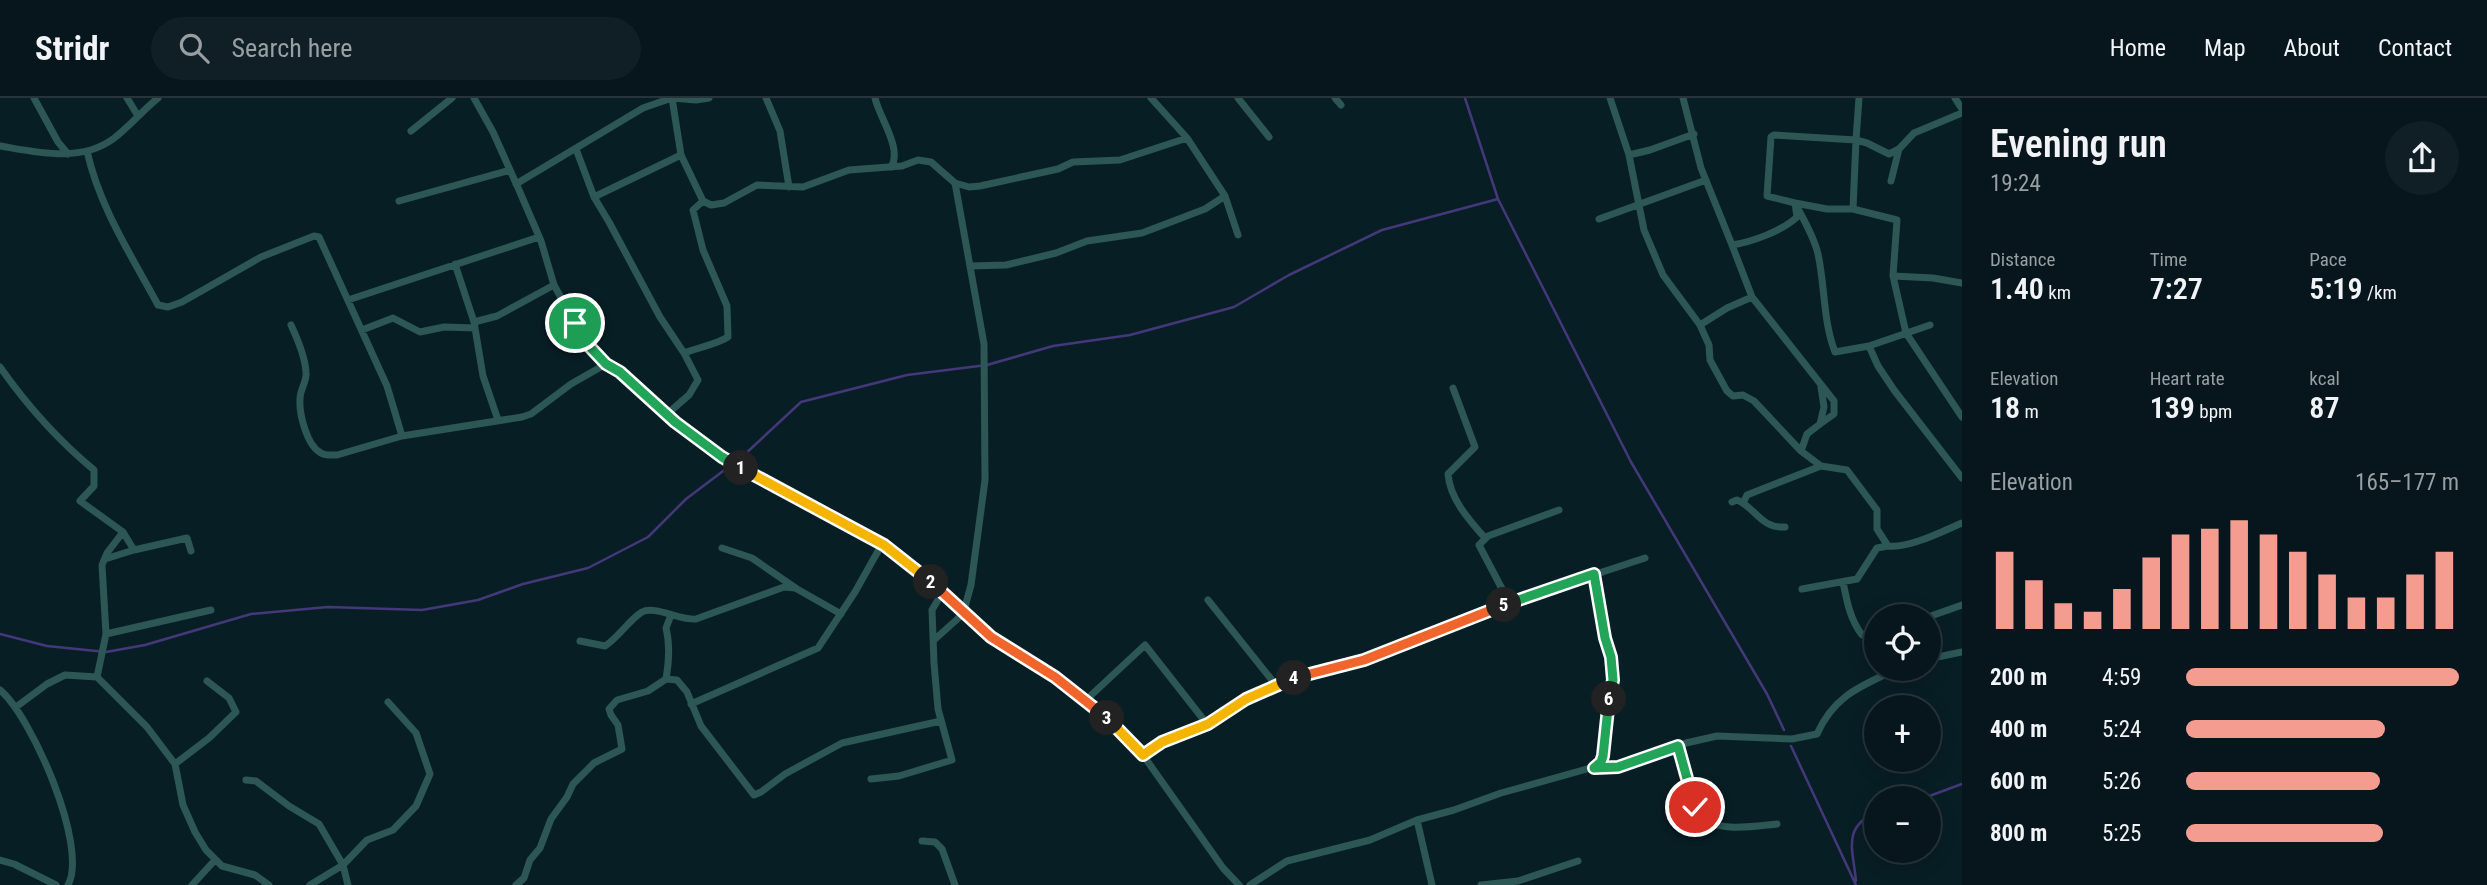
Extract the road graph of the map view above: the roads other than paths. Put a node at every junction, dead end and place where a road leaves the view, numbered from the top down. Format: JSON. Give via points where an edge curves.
{"nodes":[{"id":1,"x":34,"y":98,"type":"edge"},
{"id":2,"x":128,"y":98,"type":"edge"},
{"id":3,"x":158,"y":98,"type":"edge"},
{"id":4,"x":452,"y":98,"type":"edge"},
{"id":5,"x":474,"y":98,"type":"edge"},
{"id":6,"x":672,"y":98,"type":"edge"},
{"id":7,"x":709,"y":98,"type":"edge"},
{"id":8,"x":766,"y":98,"type":"edge"},
{"id":9,"x":875,"y":98,"type":"edge"},
{"id":10,"x":1151,"y":98,"type":"edge"},
{"id":11,"x":1238,"y":98,"type":"edge"},
{"id":12,"x":1335,"y":98,"type":"edge"},
{"id":13,"x":1610,"y":98,"type":"edge"},
{"id":14,"x":1683,"y":98,"type":"edge"},
{"id":15,"x":1859,"y":98,"type":"edge"},
{"id":16,"x":1955,"y":98,"type":"edge"},
{"id":17,"x":1341,"y":105,"type":"dead end"},
{"id":18,"x":1962,"y":111,"type":"edge"},
{"id":19,"x":138,"y":116,"type":"junction"},
{"id":20,"x":411,"y":131,"type":"dead end"},
{"id":21,"x":1694,"y":134,"type":"junction"},
{"id":22,"x":1187,"y":138,"type":"junction"},
{"id":23,"x":1269,"y":138,"type":"dead end"},
{"id":24,"x":1856,"y":140,"type":"junction"},
{"id":25,"x":0,"y":146,"type":"edge"},
{"id":26,"x":576,"y":149,"type":"junction"},
{"id":27,"x":1899,"y":149,"type":"junction"},
{"id":28,"x":87,"y":151,"type":"junction"},
{"id":29,"x":68,"y":154,"type":"junction"},
{"id":30,"x":681,"y":155,"type":"junction"},
{"id":31,"x":1629,"y":155,"type":"junction"},
{"id":32,"x":891,"y":166,"type":"junction"},
{"id":33,"x":510,"y":170,"type":"junction"},
{"id":34,"x":1706,"y":180,"type":"junction"},
{"id":35,"x":1891,"y":181,"type":"dead end"},
{"id":36,"x":955,"y":183,"type":"junction"},
{"id":37,"x":516,"y":184,"type":"junction"},
{"id":38,"x":789,"y":187,"type":"junction"},
{"id":39,"x":1225,"y":196,"type":"junction"},
{"id":40,"x":593,"y":197,"type":"junction"},
{"id":41,"x":399,"y":201,"type":"dead end"},
{"id":42,"x":703,"y":201,"type":"junction"},
{"id":43,"x":1795,"y":203,"type":"junction"},
{"id":44,"x":1640,"y":205,"type":"junction"},
{"id":45,"x":1853,"y":209,"type":"junction"},
{"id":46,"x":1599,"y":219,"type":"dead end"},
{"id":47,"x":1238,"y":235,"type":"dead end"},
{"id":48,"x":539,"y":237,"type":"junction"},
{"id":49,"x":1732,"y":245,"type":"junction"},
{"id":50,"x":454,"y":264,"type":"junction"},
{"id":51,"x":970,"y":266,"type":"junction"},
{"id":52,"x":1893,"y":276,"type":"junction"},
{"id":53,"x":1962,"y":283,"type":"edge"},
{"id":54,"x":554,"y":285,"type":"junction"},
{"id":55,"x":1752,"y":298,"type":"junction"},
{"id":56,"x":348,"y":300,"type":"junction"},
{"id":57,"x":291,"y":325,"type":"dead end"},
{"id":58,"x":475,"y":325,"type":"junction"},
{"id":59,"x":1700,"y":325,"type":"junction"},
{"id":60,"x":1930,"y":326,"type":"dead end"},
{"id":61,"x":362,"y":330,"type":"junction"},
{"id":62,"x":1906,"y":333,"type":"junction"},
{"id":63,"x":1869,"y":346,"type":"junction"},
{"id":64,"x":684,"y":354,"type":"junction"},
{"id":65,"x":606,"y":364,"type":"junction"},
{"id":66,"x":0,"y":367,"type":"edge"},
{"id":67,"x":1453,"y":388,"type":"dead end"},
{"id":68,"x":667,"y":414,"type":"junction"},
{"id":69,"x":1962,"y":417,"type":"edge"},
{"id":70,"x":498,"y":420,"type":"junction"},
{"id":71,"x":402,"y":436,"type":"junction"},
{"id":72,"x":1801,"y":452,"type":"junction"},
{"id":73,"x":1821,"y":466,"type":"junction"},
{"id":74,"x":1962,"y":478,"type":"edge"},
{"id":75,"x":1732,"y":502,"type":"dead end"},
{"id":76,"x":1743,"y":503,"type":"junction"},
{"id":77,"x":1559,"y":510,"type":"dead end"},
{"id":78,"x":1962,"y":523,"type":"edge"},
{"id":79,"x":1785,"y":527,"type":"dead end"},
{"id":80,"x":123,"y":532,"type":"junction"},
{"id":81,"x":1485,"y":538,"type":"junction"},
{"id":82,"x":882,"y":544,"type":"junction"},
{"id":83,"x":1888,"y":547,"type":"junction"},
{"id":84,"x":722,"y":548,"type":"dead end"},
{"id":85,"x":134,"y":550,"type":"junction"},
{"id":86,"x":191,"y":551,"type":"dead end"},
{"id":87,"x":1645,"y":558,"type":"dead end"},
{"id":88,"x":105,"y":559,"type":"junction"},
{"id":89,"x":1594,"y":574,"type":"junction"},
{"id":90,"x":1843,"y":582,"type":"junction"},
{"id":91,"x":795,"y":588,"type":"junction"},
{"id":92,"x":1802,"y":589,"type":"dead end"},
{"id":93,"x":942,"y":593,"type":"junction"},
{"id":94,"x":1208,"y":600,"type":"dead end"},
{"id":95,"x":1510,"y":604,"type":"junction"},
{"id":96,"x":1962,"y":604,"type":"edge"},
{"id":97,"x":211,"y":610,"type":"dead end"},
{"id":98,"x":1941,"y":612,"type":"edge"},
{"id":99,"x":841,"y":614,"type":"junction"},
{"id":100,"x":963,"y":614,"type":"junction"},
{"id":101,"x":671,"y":615,"type":"junction"},
{"id":102,"x":106,"y":634,"type":"junction"},
{"id":103,"x":1864,"y":635,"type":"edge"},
{"id":104,"x":934,"y":640,"type":"junction"},
{"id":105,"x":580,"y":641,"type":"dead end"},
{"id":106,"x":1962,"y":652,"type":"edge"},
{"id":107,"x":1941,"y":656,"type":"edge"},
{"id":108,"x":97,"y":677,"type":"junction"},
{"id":109,"x":666,"y":679,"type":"junction"},
{"id":110,"x":207,"y":681,"type":"dead end"},
{"id":111,"x":1870,"y":681,"type":"edge"},
{"id":112,"x":1275,"y":684,"type":"junction"},
{"id":113,"x":0,"y":690,"type":"edge"},
{"id":114,"x":1086,"y":700,"type":"junction"},
{"id":115,"x":388,"y":702,"type":"dead end"},
{"id":116,"x":691,"y":704,"type":"junction"},
{"id":117,"x":16,"y":707,"type":"junction"},
{"id":118,"x":941,"y":721,"type":"junction"},
{"id":119,"x":1208,"y":724,"type":"junction"},
{"id":120,"x":1678,"y":746,"type":"junction"},
{"id":121,"x":1143,"y":755,"type":"junction"},
{"id":122,"x":175,"y":764,"type":"junction"},
{"id":123,"x":1594,"y":768,"type":"junction"},
{"id":124,"x":871,"y":779,"type":"dead end"},
{"id":125,"x":246,"y":780,"type":"dead end"},
{"id":126,"x":1417,"y":820,"type":"junction"},
{"id":127,"x":1777,"y":824,"type":"dead end"},
{"id":128,"x":922,"y":841,"type":"dead end"},
{"id":129,"x":0,"y":860,"type":"edge"},
{"id":130,"x":215,"y":860,"type":"junction"},
{"id":131,"x":1578,"y":861,"type":"dead end"},
{"id":132,"x":343,"y":864,"type":"junction"},
{"id":133,"x":55,"y":885,"type":"edge"},
{"id":134,"x":68,"y":885,"type":"edge"},
{"id":135,"x":192,"y":885,"type":"edge"},
{"id":136,"x":269,"y":885,"type":"edge"},
{"id":137,"x":310,"y":885,"type":"edge"},
{"id":138,"x":348,"y":885,"type":"edge"},
{"id":139,"x":516,"y":885,"type":"edge"},
{"id":140,"x":956,"y":885,"type":"edge"},
{"id":141,"x":1239,"y":885,"type":"edge"},
{"id":142,"x":1250,"y":885,"type":"edge"},
{"id":143,"x":1432,"y":885,"type":"edge"},
{"id":144,"x":1482,"y":885,"type":"edge"}],
"edges":[{"from":1,"to":29,"type":"street"},
{"from":2,"to":19,"type":"street"},
{"from":3,"to":19,"type":"street"},
{"from":4,"to":20,"type":"street"},
{"from":5,"to":33,"type":"street"},
{"from":6,"to":7,"type":"street"},
{"from":6,"to":26,"type":"street","via":[[643,108]]},
{"from":6,"to":30,"type":"street"},
{"from":8,"to":38,"type":"street","via":[[780,131]]},
{"from":9,"to":32,"type":"street","via":[[893,146]]},
{"from":10,"to":22,"type":"street"},
{"from":11,"to":23,"type":"street"},
{"from":12,"to":17,"type":"street"},
{"from":13,"to":31,"type":"street"},
{"from":14,"to":21,"type":"street"},
{"from":15,"to":24,"type":"street"},
{"from":16,"to":18,"type":"street"},
{"from":18,"to":27,"type":"street","via":[[1914,133]]},
{"from":19,"to":28,"type":"street","via":[[111,140]]},
{"from":21,"to":31,"type":"street"},
{"from":21,"to":34,"type":"street"},
{"from":22,"to":36,"type":"street","via":[[1120,160],[1073,162],[980,186]]},
{"from":22,"to":39,"type":"street"},
{"from":24,"to":27,"type":"street","via":[[1889,154]]},
{"from":24,"to":43,"type":"street","via":[[1771,137],[1767,196]]},
{"from":24,"to":45,"type":"street"},
{"from":25,"to":29,"type":"street"},
{"from":26,"to":37,"type":"street"},
{"from":26,"to":40,"type":"street"},
{"from":27,"to":35,"type":"street"},
{"from":28,"to":29,"type":"street"},
{"from":28,"to":56,"type":"street","via":[[93,177],[158,304],[168,307],[182,302],[261,257],[317,236]]},
{"from":30,"to":40,"type":"street"},
{"from":30,"to":42,"type":"street"},
{"from":31,"to":44,"type":"street"},
{"from":32,"to":36,"type":"street","via":[[924,160]]},
{"from":32,"to":38,"type":"street","via":[[849,170],[809,186]]},
{"from":33,"to":37,"type":"street"},
{"from":33,"to":41,"type":"street"},
{"from":34,"to":44,"type":"street"},
{"from":34,"to":49,"type":"street"},
{"from":36,"to":51,"type":"street"},
{"from":37,"to":48,"type":"street"},
{"from":38,"to":42,"type":"street","via":[[757,185],[724,203]]},
{"from":39,"to":47,"type":"street"},
{"from":39,"to":51,"type":"street","via":[[1205,209],[1142,233],[1087,241],[1006,265]]},
{"from":40,"to":64,"type":"street"},
{"from":42,"to":64,"type":"street","via":[[693,209],[703,250],[727,306],[728,337]]},
{"from":43,"to":45,"type":"street"},
{"from":43,"to":49,"type":"street","via":[[1797,218],[1788,226]]},
{"from":43,"to":63,"type":"street","via":[[1817,248],[1835,352]]},
{"from":44,"to":46,"type":"street"},
{"from":44,"to":59,"type":"street","via":[[1644,230],[1663,275]]},
{"from":45,"to":52,"type":"street","via":[[1897,220]]},
{"from":48,"to":50,"type":"street"},
{"from":48,"to":54,"type":"street"},
{"from":49,"to":55,"type":"street"},
{"from":50,"to":56,"type":"street"},
{"from":50,"to":58,"type":"street"},
{"from":51,"to":100,"type":"street","via":[[984,344],[985,480]]},
{"from":52,"to":53,"type":"street"},
{"from":52,"to":62,"type":"street"},
{"from":54,"to":58,"type":"street"},
{"from":54,"to":65,"type":"street","via":[[590,347]]},
{"from":55,"to":59,"type":"street"},
{"from":55,"to":72,"type":"street","via":[[1834,401],[1834,414],[1807,434]]},
{"from":56,"to":61,"type":"street"},
{"from":57,"to":71,"type":"street","via":[[306,373],[300,400],[305,426],[318,452],[337,454]]},
{"from":58,"to":61,"type":"street","via":[[420,332],[393,318]]},
{"from":58,"to":70,"type":"street","via":[[483,376]]},
{"from":59,"to":72,"type":"street","via":[[1710,359],[1727,391],[1754,401]]},
{"from":60,"to":62,"type":"street"},
{"from":61,"to":71,"type":"street","via":[[387,386]]},
{"from":62,"to":63,"type":"street"},
{"from":62,"to":69,"type":"street"},
{"from":63,"to":74,"type":"street","via":[[1894,390]]},
{"from":64,"to":68,"type":"street","via":[[698,380]]},
{"from":65,"to":68,"type":"street"},
{"from":65,"to":70,"type":"street","via":[[531,414]]},
{"from":66,"to":80,"type":"street","via":[[94,470],[94,486],[79,500]]},
{"from":67,"to":81,"type":"street","via":[[1475,447],[1448,474],[1449,485]]},
{"from":68,"to":82,"type":"street","via":[[722,457]]},
{"from":70,"to":71,"type":"street"},
{"from":72,"to":73,"type":"street"},
{"from":73,"to":76,"type":"street","via":[[1747,495]]},
{"from":73,"to":83,"type":"street","via":[[1847,470],[1877,510],[1877,528]]},
{"from":75,"to":76,"type":"street"},
{"from":76,"to":79,"type":"street","via":[[1758,518]]},
{"from":77,"to":81,"type":"street"},
{"from":78,"to":83,"type":"street"},
{"from":80,"to":85,"type":"street"},
{"from":80,"to":88,"type":"street"},
{"from":81,"to":95,"type":"street","via":[[1479,545]]},
{"from":82,"to":93,"type":"street"},
{"from":82,"to":99,"type":"street"},
{"from":83,"to":90,"type":"street","via":[[1877,548],[1857,579]]},
{"from":84,"to":91,"type":"street","via":[[752,558]]},
{"from":85,"to":86,"type":"street","via":[[187,538]]},
{"from":85,"to":88,"type":"street"},
{"from":87,"to":89,"type":"street"},
{"from":88,"to":102,"type":"street"},
{"from":89,"to":95,"type":"street"},
{"from":89,"to":123,"type":"street","via":[[1613,680],[1603,756]]},
{"from":90,"to":92,"type":"street"},
{"from":90,"to":103,"type":"street","via":[[1849,612]]},
{"from":91,"to":99,"type":"street"},
{"from":91,"to":101,"type":"street","via":[[777,589],[696,619]]},
{"from":93,"to":100,"type":"street"},
{"from":93,"to":104,"type":"street","via":[[932,610]]},
{"from":94,"to":112,"type":"street"},
{"from":95,"to":112,"type":"street","via":[[1364,660]]},
{"from":96,"to":98,"type":"street"},
{"from":97,"to":102,"type":"street"},
{"from":99,"to":116,"type":"street","via":[[812,652]]},
{"from":100,"to":104,"type":"street"},
{"from":100,"to":114,"type":"street"},
{"from":101,"to":105,"type":"street","via":[[643,611],[605,646]]},
{"from":101,"to":109,"type":"street","via":[[666,628]]},
{"from":102,"to":108,"type":"street"},
{"from":104,"to":118,"type":"street"},
{"from":106,"to":107,"type":"street"},
{"from":108,"to":117,"type":"street","via":[[65,675]]},
{"from":108,"to":122,"type":"street","via":[[147,727]]},
{"from":109,"to":116,"type":"street","via":[[677,680]]},
{"from":109,"to":139,"type":"street","via":[[648,691],[613,703],[609,709],[618,725],[622,749],[594,764],[573,784],[524,878]]},
{"from":110,"to":122,"type":"street","via":[[229,698],[236,712]]},
{"from":111,"to":120,"type":"street","via":[[1840,699],[1817,734],[1793,739],[1717,736]]},
{"from":112,"to":119,"type":"street"},
{"from":113,"to":117,"type":"street"},
{"from":114,"to":119,"type":"street","via":[[1145,645]]},
{"from":114,"to":121,"type":"street"},
{"from":115,"to":132,"type":"street","via":[[416,733],[430,774],[416,806],[393,830],[367,839]]},
{"from":116,"to":118,"type":"street","via":[[701,726],[754,795],[842,743]]},
{"from":117,"to":134,"type":"street","via":[[65,811],[74,853]]},
{"from":118,"to":124,"type":"street","via":[[952,760]]},
{"from":119,"to":121,"type":"street","via":[[1162,742]]},
{"from":120,"to":123,"type":"street","via":[[1618,767]]},
{"from":120,"to":127,"type":"street","via":[[1700,816],[1727,826]]},
{"from":121,"to":141,"type":"street"},
{"from":122,"to":130,"type":"street","via":[[188,818]]},
{"from":123,"to":126,"type":"street"},
{"from":125,"to":132,"type":"street","via":[[256,781],[319,824]]},
{"from":126,"to":142,"type":"street","via":[[1370,840],[1287,861]]},
{"from":126,"to":143,"type":"street"},
{"from":128,"to":140,"type":"street","via":[[935,842],[943,849]]},
{"from":129,"to":133,"type":"street"},
{"from":130,"to":135,"type":"street"},
{"from":130,"to":136,"type":"street"},
{"from":131,"to":144,"type":"street","via":[[1518,881]]},
{"from":132,"to":137,"type":"street"},
{"from":132,"to":138,"type":"street"}]}
